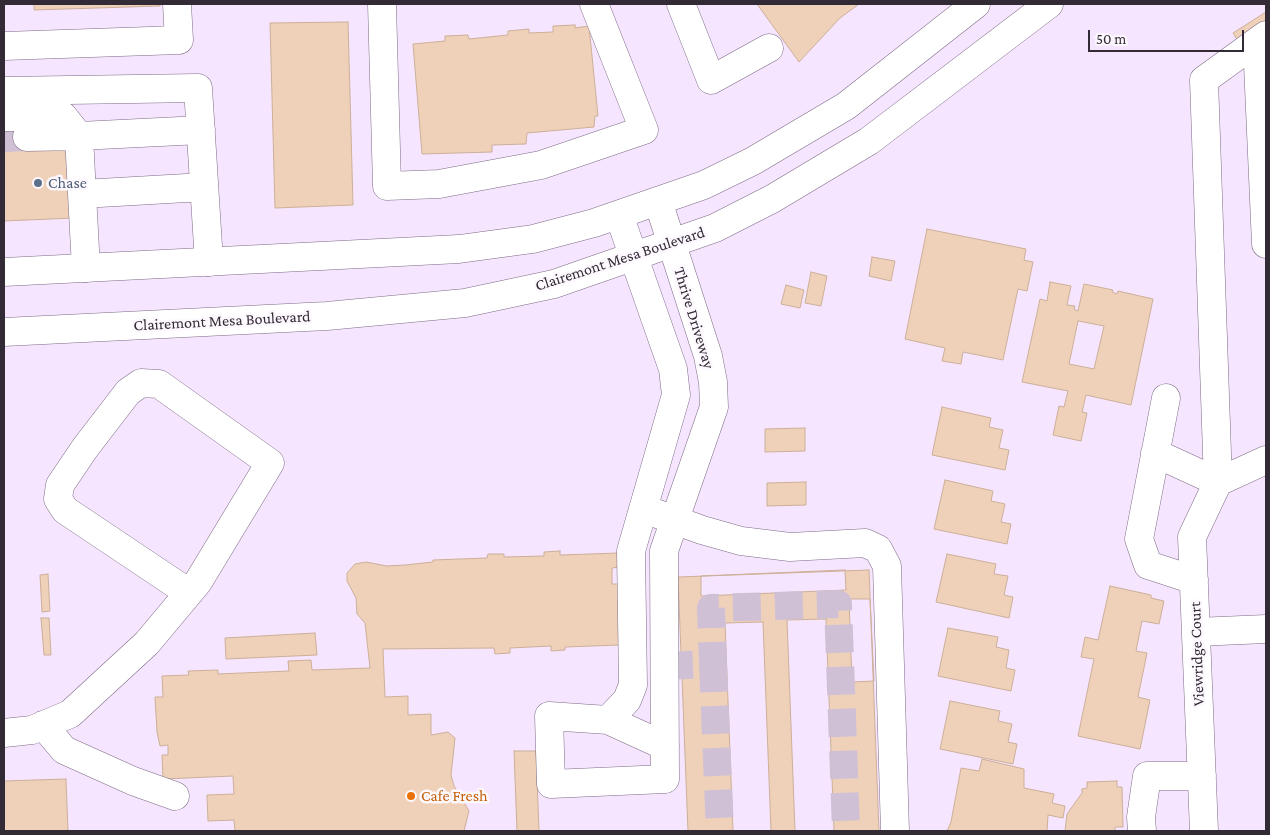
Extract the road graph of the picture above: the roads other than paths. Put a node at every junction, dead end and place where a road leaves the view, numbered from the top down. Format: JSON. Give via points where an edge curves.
{"nodes":[{"id":1,"x":177,"y":4,"type":"edge"},
{"id":2,"x":382,"y":4,"type":"edge"},
{"id":3,"x":594,"y":4,"type":"edge"},
{"id":4,"x":682,"y":4,"type":"edge"},
{"id":5,"x":976,"y":4,"type":"edge"},
{"id":6,"x":1049,"y":4,"type":"edge"},
{"id":7,"x":1261,"y":39,"type":"edge"},
{"id":8,"x":4,"y":46,"type":"edge"},
{"id":9,"x":769,"y":48,"type":"dead end"},
{"id":10,"x":4,"y":90,"type":"edge"},
{"id":11,"x":1263,"y":99,"type":"edge"},
{"id":12,"x":4,"y":117,"type":"tunnel mouth"},
{"id":13,"x":201,"y":130,"type":"junction"},
{"id":14,"x":79,"y":136,"type":"junction"},
{"id":15,"x":27,"y":137,"type":"tunnel mouth"},
{"id":16,"x":204,"y":188,"type":"junction"},
{"id":17,"x":82,"y":194,"type":"junction"},
{"id":18,"x":658,"y":201,"type":"junction"},
{"id":19,"x":619,"y":214,"type":"junction"},
{"id":20,"x":672,"y":243,"type":"junction"},
{"id":21,"x":1266,"y":244,"type":"edge"},
{"id":22,"x":635,"y":256,"type":"junction"},
{"id":23,"x":209,"y":262,"type":"junction"},
{"id":24,"x":86,"y":268,"type":"junction"},
{"id":25,"x":4,"y":272,"type":"edge"},
{"id":26,"x":4,"y":332,"type":"edge"},
{"id":27,"x":1166,"y":398,"type":"dead end"},
{"id":28,"x":1155,"y":453,"type":"junction"},
{"id":29,"x":1266,"y":460,"type":"edge"},
{"id":30,"x":1218,"y":482,"type":"junction"},
{"id":31,"x":642,"y":508,"type":"junction"},
{"id":32,"x":673,"y":519,"type":"junction"},
{"id":33,"x":1194,"y":580,"type":"junction"},
{"id":34,"x":188,"y":593,"type":"junction"},
{"id":35,"x":1266,"y":629,"type":"edge"},
{"id":36,"x":1196,"y":632,"type":"junction"},
{"id":37,"x":665,"y":666,"type":"junction"},
{"id":38,"x":632,"y":667,"type":"junction"},
{"id":39,"x":608,"y":720,"type":"junction"},
{"id":40,"x":43,"y":725,"type":"junction"},
{"id":41,"x":4,"y":733,"type":"edge"},
{"id":42,"x":665,"y":746,"type":"junction"},
{"id":43,"x":1202,"y":776,"type":"junction"},
{"id":44,"x":175,"y":796,"type":"dead end"},
{"id":45,"x":895,"y":831,"type":"edge"},
{"id":46,"x":1142,"y":831,"type":"edge"},
{"id":47,"x":1204,"y":831,"type":"edge"}],
"edges":[{"from":1,"to":8,"type":"main road","via":[[179,40]]},
{"from":2,"to":3,"type":"main road","via":[[388,186],[439,184],[542,165],[644,130]]},
{"from":4,"to":9,"type":"main road","via":[[711,80]]},
{"from":5,"to":18,"type":"main road","via":[[846,106],[753,161],[704,185]]},
{"from":6,"to":20,"type":"main road","name":"Clairemont Mesa Boulevard","via":[[869,141],[772,199],[715,228]]},
{"from":7,"to":11,"type":"main road"},
{"from":7,"to":30,"type":"main road","via":[[1204,80]]},
{"from":10,"to":13,"type":"main road","via":[[198,88]]},
{"from":11,"to":21,"type":"main road"},
{"from":12,"to":14,"type":"main road","via":[[63,116]]},
{"from":13,"to":14,"type":"main road"},
{"from":13,"to":16,"type":"main road"},
{"from":14,"to":15,"type":"main road"},
{"from":14,"to":17,"type":"main road"},
{"from":16,"to":17,"type":"main road"},
{"from":16,"to":23,"type":"main road"},
{"from":17,"to":24,"type":"main road"},
{"from":18,"to":19,"type":"main road"},
{"from":18,"to":20,"type":"main road","name":"Thrive Driveway"},
{"from":19,"to":22,"type":"main road"},
{"from":19,"to":23,"type":"main road","via":[[533,239],[459,249]]},
{"from":20,"to":22,"type":"main road","name":"Clairemont Mesa Boulevard"},
{"from":20,"to":32,"type":"main road","name":"Thrive Driveway","via":[[708,356],[714,407]]},
{"from":22,"to":26,"type":"main road","name":"Clairemont Mesa Boulevard","via":[[554,284],[465,303],[327,316]]},
{"from":22,"to":31,"type":"main road","via":[[673,369],[676,395]]},
{"from":23,"to":24,"type":"main road"},
{"from":24,"to":25,"type":"main road"},
{"from":27,"to":28,"type":"main road"},
{"from":28,"to":30,"type":"main road"},
{"from":28,"to":33,"type":"main road","via":[[1139,539],[1148,565]]},
{"from":29,"to":30,"type":"main road"},
{"from":30,"to":33,"type":"main road","name":"Viewridge Court","via":[[1192,537]]},
{"from":31,"to":32,"type":"main road"},
{"from":31,"to":38,"type":"main road","via":[[631,551]]},
{"from":32,"to":37,"type":"main road","name":"Thrive Driveway","via":[[664,552]]},
{"from":32,"to":45,"type":"main road","via":[[741,541],[790,547],[865,543],[878,549],[887,566]]},
{"from":33,"to":36,"type":"main road","name":"Viewridge Court"},
{"from":34,"to":34,"type":"main road","via":[[198,582],[270,462],[159,384],[141,383],[128,392],[84,448],[60,486],[58,499],[65,510]]},
{"from":34,"to":40,"type":"main road","via":[[147,643],[70,714]]},
{"from":35,"to":36,"type":"main road"},
{"from":36,"to":43,"type":"main road","name":"Viewridge Court"},
{"from":37,"to":38,"type":"main road"},
{"from":37,"to":42,"type":"main road","name":"Thrive Driveway"},
{"from":38,"to":39,"type":"main road","via":[[633,685],[627,700]]},
{"from":39,"to":42,"type":"main road"},
{"from":39,"to":42,"type":"main road","name":"Thrive Driveway","via":[[549,716],[551,784],[665,779]]},
{"from":40,"to":41,"type":"main road","via":[[32,730]]},
{"from":40,"to":44,"type":"main road","via":[[64,750]]},
{"from":43,"to":46,"type":"main road","via":[[1147,776]]},
{"from":43,"to":47,"type":"main road","name":"Viewridge Court"}]}
